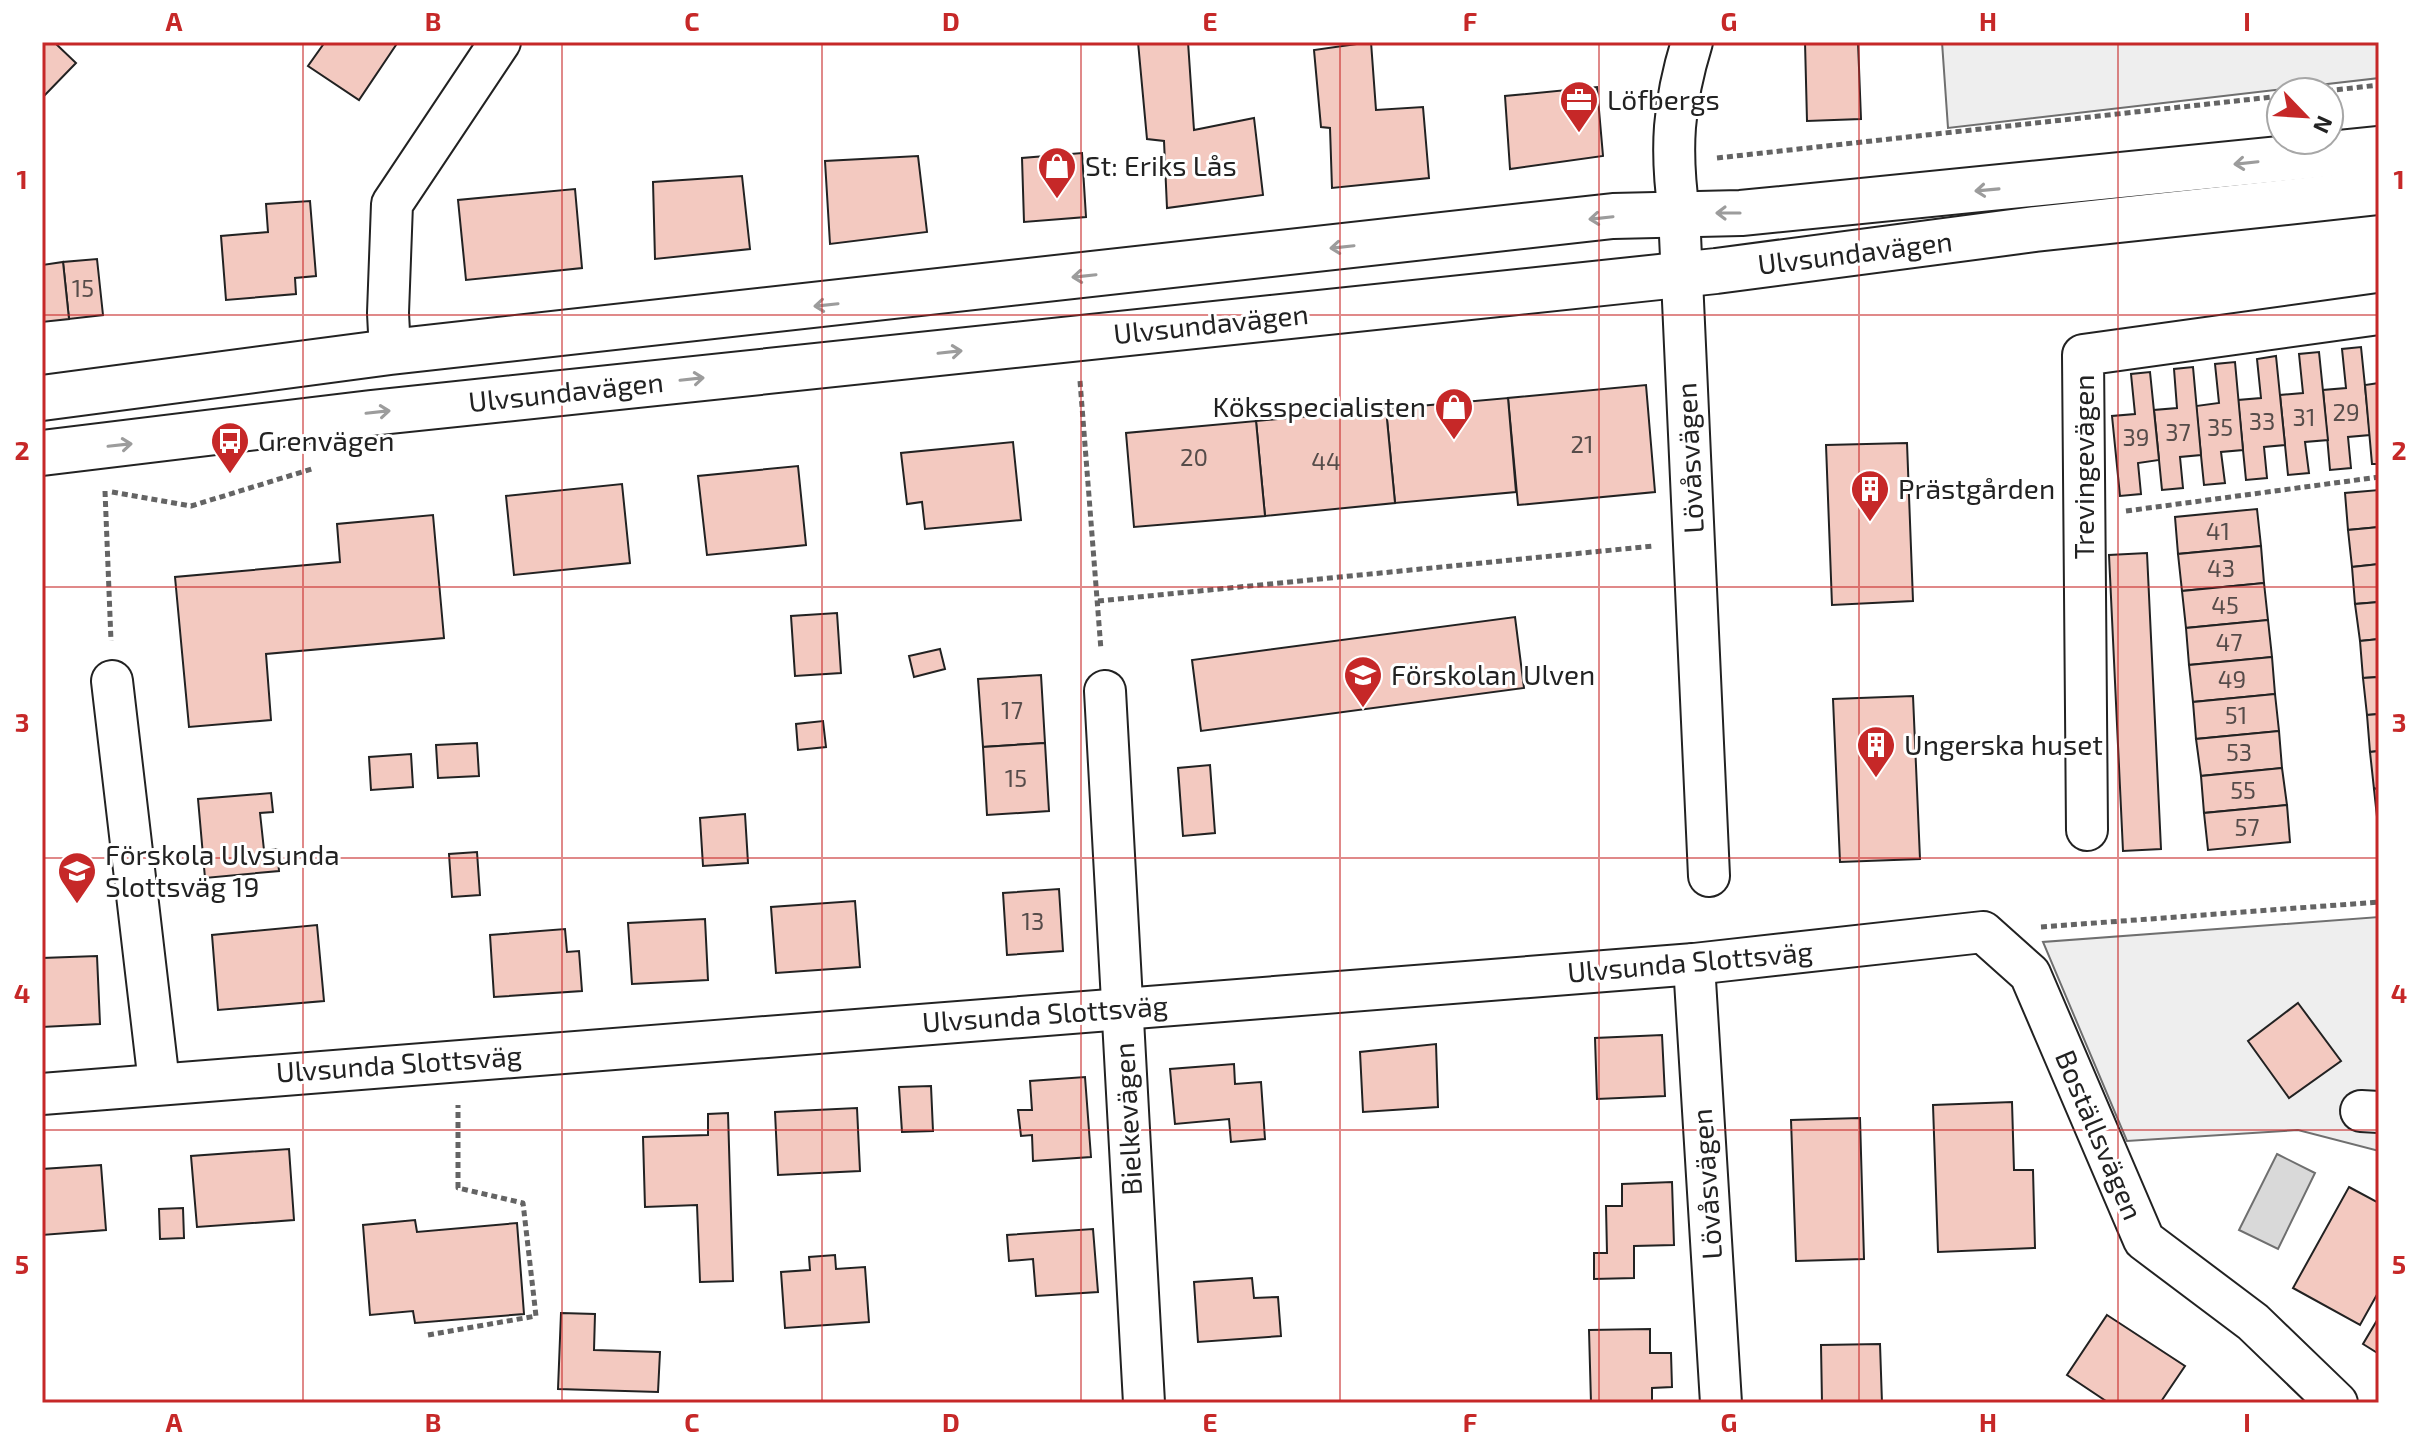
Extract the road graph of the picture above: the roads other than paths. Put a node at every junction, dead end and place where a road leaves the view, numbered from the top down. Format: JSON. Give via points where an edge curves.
{"nodes":[{"id":1,"x":500,"y":42,"type":"edge"},
{"id":2,"x":1692,"y":42,"type":"edge"},
{"id":3,"x":2379,"y":149,"type":"edge"},
{"id":4,"x":2379,"y":192,"type":"edge"},
{"id":5,"x":1679,"y":213,"type":"junction"},
{"id":6,"x":1682,"y":273,"type":"junction"},
{"id":7,"x":2379,"y":314,"type":"edge"},
{"id":8,"x":390,"y":352,"type":"junction"},
{"id":9,"x":42,"y":398,"type":"edge"},
{"id":10,"x":42,"y":453,"type":"edge"},
{"id":11,"x":112,"y":681,"type":"road end"},
{"id":12,"x":1105,"y":691,"type":"road end"},
{"id":13,"x":2087,"y":830,"type":"dead end"},
{"id":14,"x":1709,"y":876,"type":"dead end"},
{"id":15,"x":1694,"y":964,"type":"junction"},
{"id":16,"x":2030,"y":974,"type":"joint"},
{"id":17,"x":1121,"y":1009,"type":"junction"},
{"id":18,"x":159,"y":1083,"type":"junction"},
{"id":19,"x":42,"y":1094,"type":"edge"},
{"id":20,"x":1144,"y":1403,"type":"edge"},
{"id":21,"x":1721,"y":1403,"type":"edge"},
{"id":22,"x":2337,"y":1403,"type":"edge"}],
"edges":[{"from":1,"to":8,"type":"street","via":[[392,204]]},
{"from":2,"to":5,"type":"street","name":"Lövåsvägen","via":[[1678,88],[1672,139]]},
{"from":3,"to":5,"type":"main road","name":"Ulvsundavägen","one_way":true,"via":[[1756,212]]},
{"from":4,"to":6,"type":"main road","name":"Ulvsundavägen"},
{"from":5,"to":6,"type":"street","name":"Lövåsvägen"},
{"from":5,"to":8,"type":"main road","name":"Ulvsundavägen","one_way":true,"via":[[1613,216]]},
{"from":10,"to":6,"type":"main road","name":"Ulvsundavägen","one_way":true},
{"from":6,"to":14,"type":"street","name":"Lövåsvägen"},
{"from":7,"to":13,"type":"street","name":"Trevingevägen","via":[[2083,355]]},
{"from":8,"to":9,"type":"main road","name":"Ulvsundavägen"},
{"from":11,"to":18,"type":"street"},
{"from":12,"to":17,"type":"street","name":"Bielkevägen"},
{"from":15,"to":16,"type":"street","name":"Ulvsunda Slottsväg","via":[[1983,932]]},
{"from":15,"to":17,"type":"street","name":"Ulvsunda Slottsväg"},
{"from":15,"to":21,"type":"street","name":"Lövåsvägen"},
{"from":16,"to":22,"type":"street","name":"Boställsvägen","via":[[2144,1240],[2253,1322]]},
{"from":17,"to":18,"type":"street","name":"Ulvsunda Slottsväg"},
{"from":17,"to":20,"type":"street","name":"Bielkevägen"},
{"from":18,"to":19,"type":"street","name":"Ulvsunda Slottsväg"}]}
